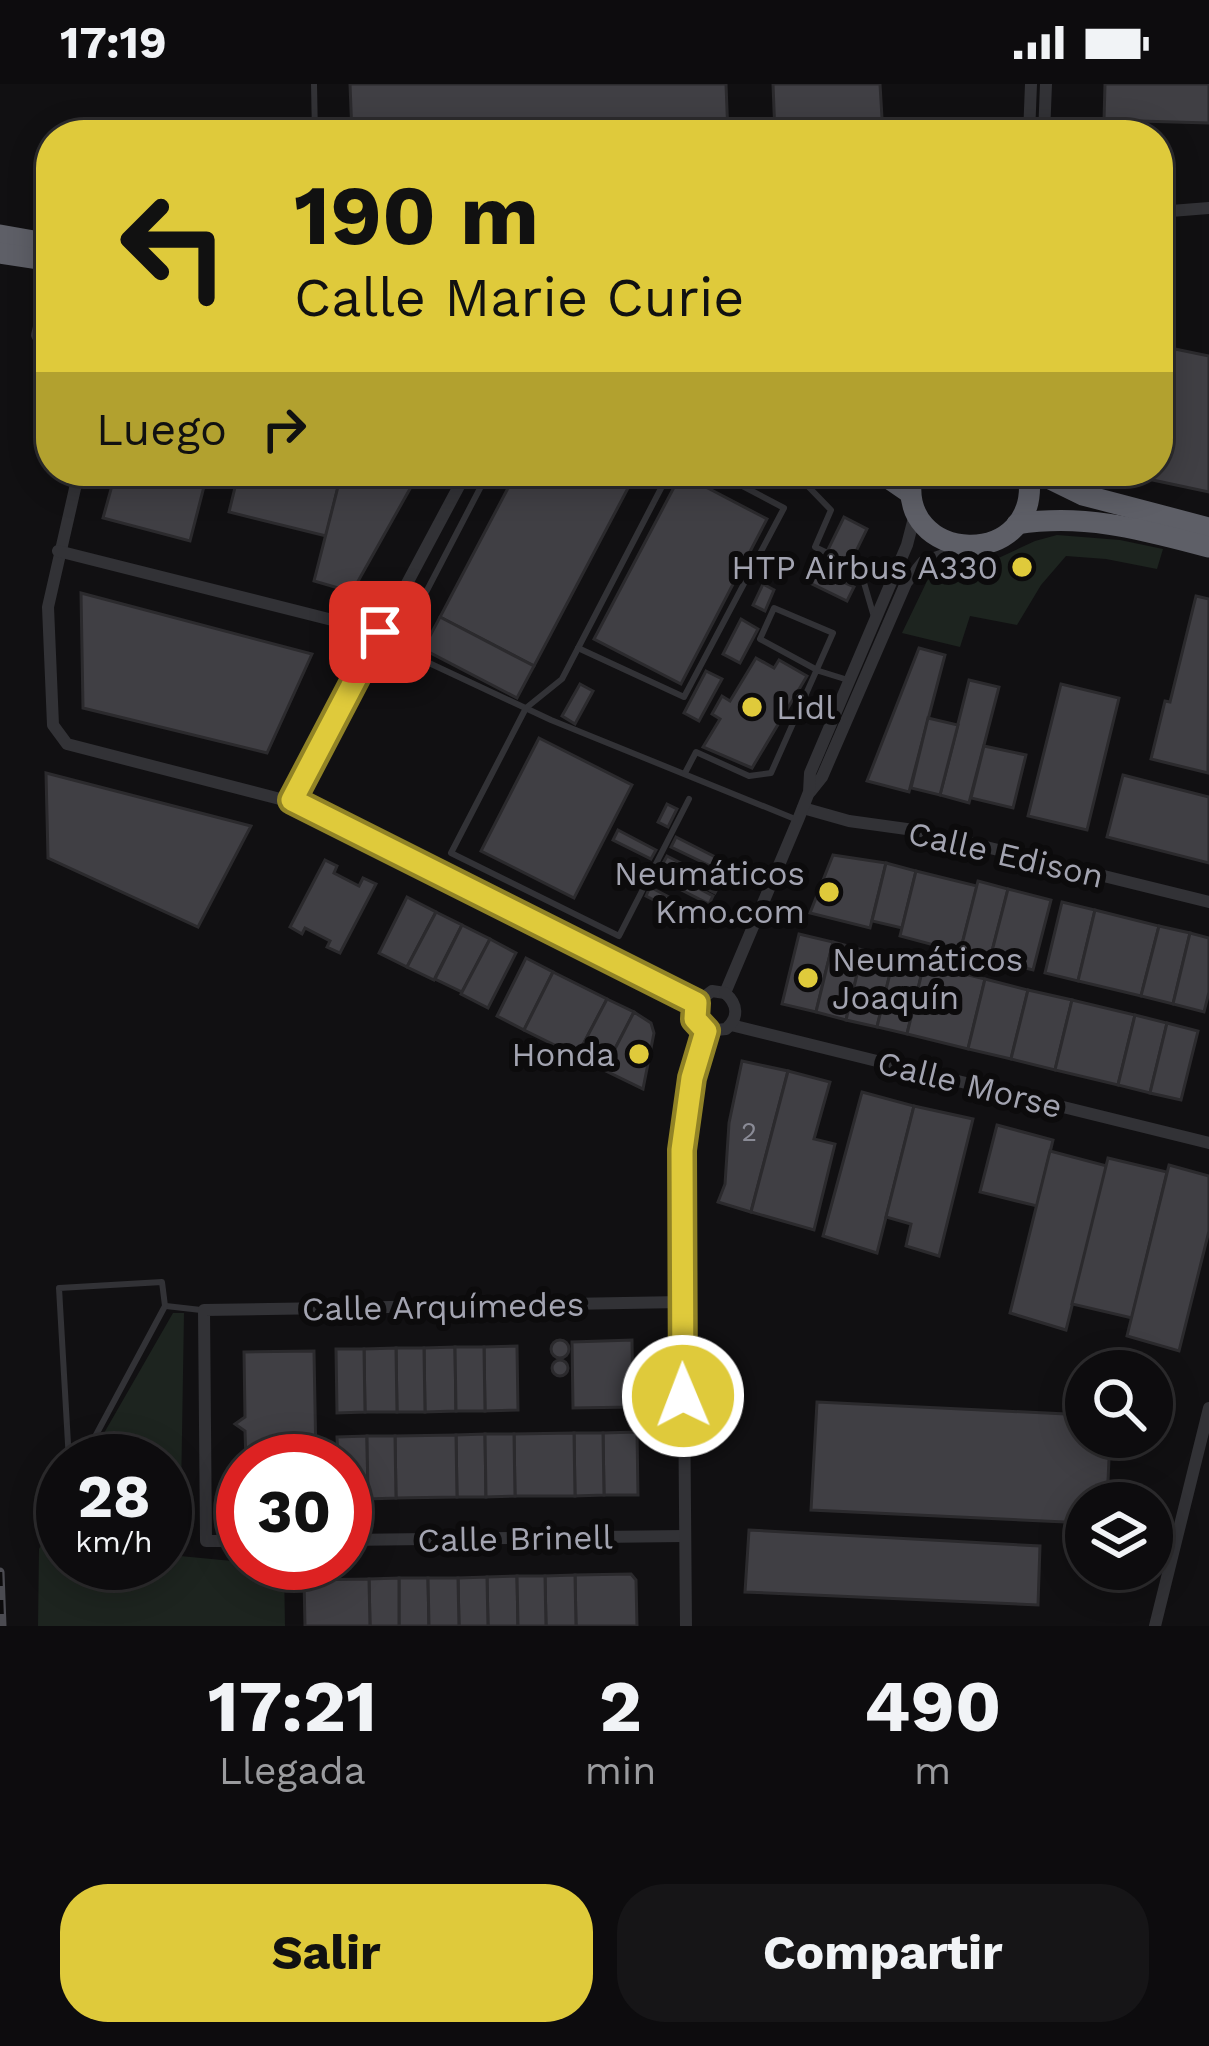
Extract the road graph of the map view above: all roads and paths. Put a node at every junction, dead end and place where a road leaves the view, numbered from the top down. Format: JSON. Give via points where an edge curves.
{"nodes":[{"id":1,"x":314,"y":84,"type":"edge"},
{"id":2,"x":1031,"y":84,"type":"edge"},
{"id":3,"x":1046,"y":84,"type":"edge"},
{"id":4,"x":315,"y":120,"type":"edge"},
{"id":5,"x":1030,"y":120,"type":"edge"},
{"id":6,"x":1045,"y":120,"type":"edge"},
{"id":7,"x":1209,"y":208,"type":"edge"},
{"id":8,"x":1173,"y":211,"type":"edge"},
{"id":9,"x":0,"y":235,"type":"edge"},
{"id":10,"x":36,"y":241,"type":"edge"},
{"id":11,"x":0,"y":253,"type":"edge"},
{"id":12,"x":36,"y":259,"type":"edge"},
{"id":13,"x":75,"y":486,"type":"edge"},
{"id":14,"x":459,"y":486,"type":"edge"},
{"id":15,"x":481,"y":486,"type":"edge"},
{"id":16,"x":662,"y":486,"type":"edge"},
{"id":17,"x":742,"y":486,"type":"edge"},
{"id":18,"x":808,"y":486,"type":"edge"},
{"id":19,"x":1030,"y":486,"type":"edge"},
{"id":20,"x":1062,"y":486,"type":"edge"},
{"id":21,"x":913,"y":492,"type":"edge"},
{"id":22,"x":1017,"y":524,"type":"junction"},
{"id":23,"x":1209,"y":528,"type":"edge"},
{"id":24,"x":970,"y":547,"type":"junction"},
{"id":25,"x":1209,"y":548,"type":"edge"},
{"id":26,"x":58,"y":551,"type":"junction"},
{"id":27,"x":874,"y":617,"type":"junction"},
{"id":28,"x":380,"y":632,"type":"junction"},
{"id":29,"x":578,"y":648,"type":"junction"},
{"id":30,"x":818,"y":671,"type":"junction"},
{"id":31,"x":848,"y":680,"type":"junction"},
{"id":32,"x":526,"y":708,"type":"junction"},
{"id":33,"x":684,"y":774,"type":"junction"},
{"id":34,"x":809,"y":792,"type":"junction"},
{"id":35,"x":688,"y":799,"type":"dead end"},
{"id":36,"x":292,"y":800,"type":"junction"},
{"id":37,"x":801,"y":814,"type":"junction"},
{"id":38,"x":1209,"y":902,"type":"edge"},
{"id":39,"x":725,"y":994,"type":"junction"},
{"id":40,"x":696,"y":1003,"type":"junction"},
{"id":41,"x":731,"y":1025,"type":"junction"},
{"id":42,"x":706,"y":1031,"type":"junction"},
{"id":43,"x":1209,"y":1143,"type":"edge"},
{"id":44,"x":682,"y":1303,"type":"junction"},
{"id":45,"x":164,"y":1306,"type":"junction"},
{"id":46,"x":204,"y":1310,"type":"junction"},
{"id":47,"x":1209,"y":1408,"type":"edge"},
{"id":48,"x":67,"y":1434,"type":"edge"},
{"id":49,"x":96,"y":1434,"type":"edge"},
{"id":50,"x":685,"y":1536,"type":"junction"},
{"id":51,"x":372,"y":1540,"type":"edge"},
{"id":52,"x":216,"y":1541,"type":"edge"},
{"id":53,"x":686,"y":1626,"type":"edge"},
{"id":54,"x":1156,"y":1626,"type":"edge"}],
"edges":[{"from":1,"to":4,"type":"lane"},
{"from":2,"to":5,"type":"street"},
{"from":3,"to":6,"type":"street"},
{"from":7,"to":8,"type":"street"},
{"from":9,"to":10,"type":"highway"},
{"from":11,"to":12,"type":"highway"},
{"from":13,"to":26,"type":"street"},
{"from":14,"to":28,"type":"street"},
{"from":15,"to":32,"type":"lane","via":[[397,648]]},
{"from":16,"to":29,"type":"lane"},
{"from":17,"to":29,"type":"lane","via":[[784,508],[684,697]]},
{"from":18,"to":27,"type":"lane","via":[[831,510],[815,547],[860,569]]},
{"from":19,"to":22,"type":"highway"},
{"from":20,"to":23,"type":"highway"},
{"from":21,"to":24,"type":"highway","via":[[923,524],[944,541]]},
{"from":21,"to":27,"type":"street","via":[[907,545]]},
{"from":22,"to":24,"type":"highway","via":[[996,541]]},
{"from":22,"to":25,"type":"highway","via":[[1098,520]]},
{"from":24,"to":34,"type":"street","via":[[923,562],[906,583]]},
{"from":26,"to":28,"type":"street"},
{"from":26,"to":36,"type":"street","via":[[48,607],[58,736]]},
{"from":27,"to":31,"type":"street"},
{"from":28,"to":36,"type":"street"},
{"from":29,"to":32,"type":"lane","via":[[562,679]]},
{"from":30,"to":30,"type":"lane","via":[[760,639],[774,608],[833,633]]},
{"from":30,"to":31,"type":"lane"},
{"from":30,"to":33,"type":"lane","via":[[771,773],[749,776],[696,752]]},
{"from":31,"to":34,"type":"street"},
{"from":32,"to":33,"type":"lane"},
{"from":32,"to":35,"type":"lane","via":[[451,853],[619,936]]},
{"from":33,"to":37,"type":"lane"},
{"from":34,"to":37,"type":"street"},
{"from":36,"to":40,"type":"street"},
{"from":37,"to":38,"type":"street","name":"Calle Edison","via":[[921,831]]},
{"from":37,"to":39,"type":"street"},
{"from":39,"to":40,"type":"street","via":[[712,991]]},
{"from":39,"to":41,"type":"street","via":[[736,1011]]},
{"from":40,"to":42,"type":"street","via":[[695,1019]]},
{"from":41,"to":42,"type":"street"},
{"from":41,"to":43,"type":"street","name":"Calle Morse"},
{"from":42,"to":44,"type":"street","via":[[682,1150]]},
{"from":44,"to":46,"type":"street","name":"Calle Arquímedes"},
{"from":44,"to":50,"type":"street"},
{"from":45,"to":46,"type":"lane"},
{"from":45,"to":48,"type":"lane","via":[[162,1282],[59,1288]]},
{"from":45,"to":49,"type":"lane"},
{"from":46,"to":52,"type":"street","via":[[206,1541]]},
{"from":47,"to":54,"type":"street"},
{"from":50,"to":51,"type":"street","name":"Calle Brinell"},
{"from":50,"to":53,"type":"street"}]}
